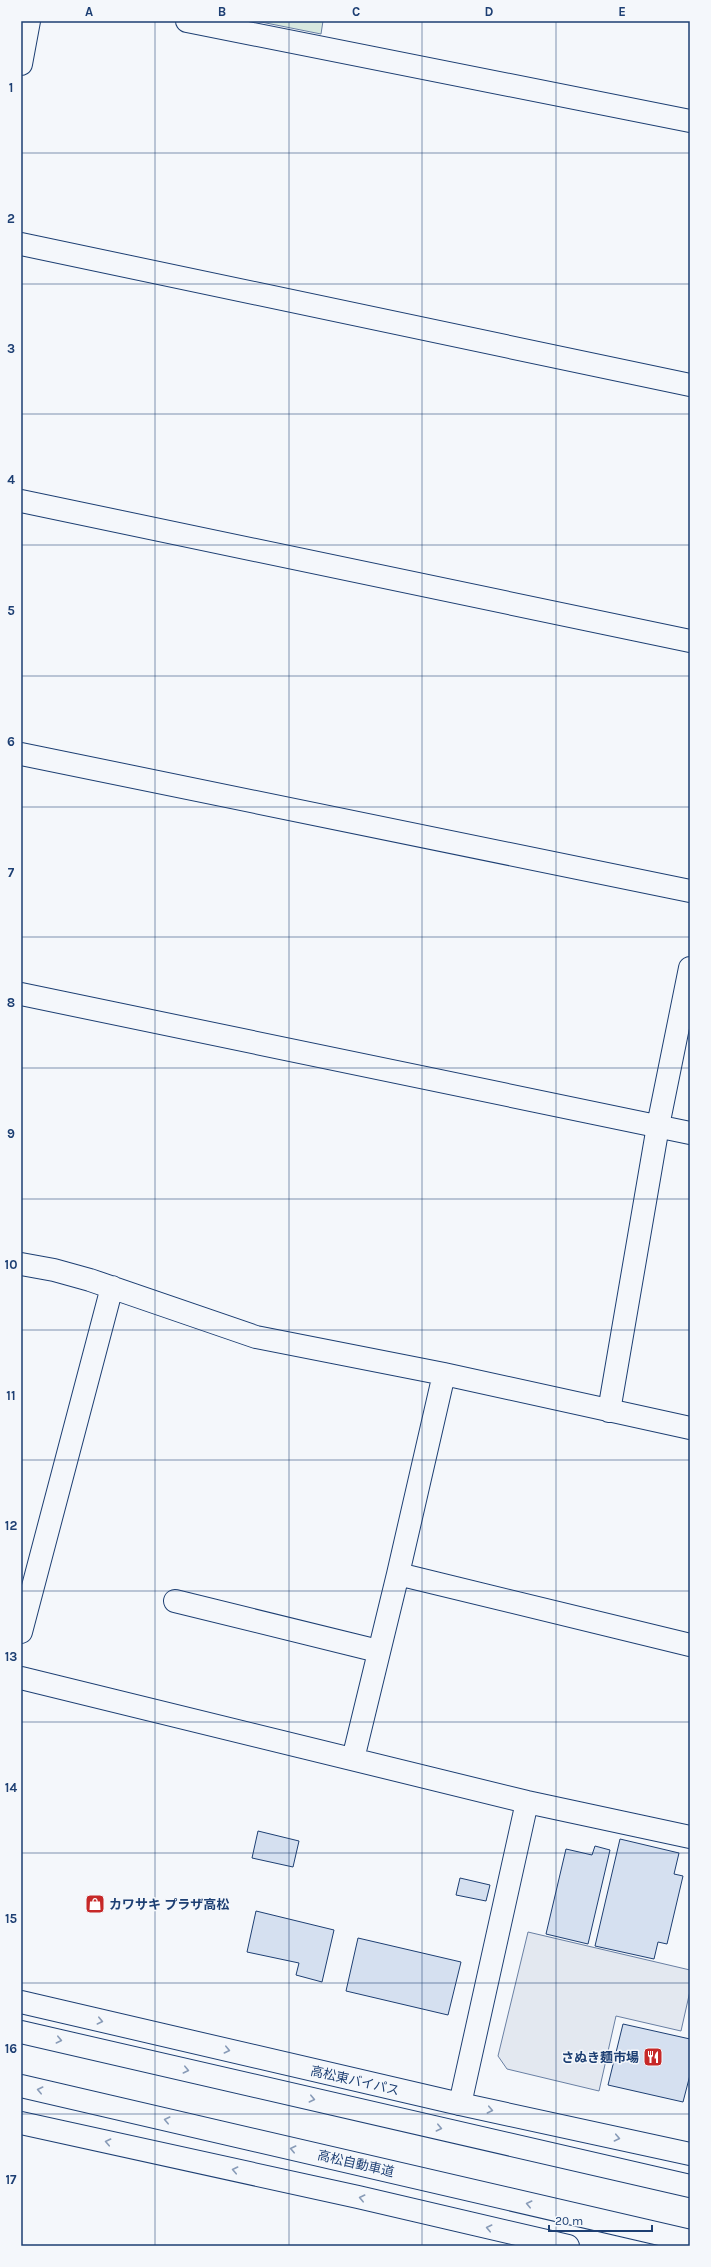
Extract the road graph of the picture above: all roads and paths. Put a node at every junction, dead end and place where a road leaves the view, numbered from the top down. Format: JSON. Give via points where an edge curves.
{"nodes":[{"id":1,"x":29,"y":21,"type":"edge"},
{"id":2,"x":188,"y":21,"type":"edge"},
{"id":3,"x":21,"y":64,"type":"edge"},
{"id":4,"x":690,"y":121,"type":"edge"},
{"id":5,"x":21,"y":244,"type":"edge"},
{"id":6,"x":690,"y":385,"type":"edge"},
{"id":7,"x":21,"y":501,"type":"edge"},
{"id":8,"x":690,"y":641,"type":"edge"},
{"id":9,"x":21,"y":754,"type":"edge"},
{"id":10,"x":690,"y":891,"type":"edge"},
{"id":11,"x":690,"y":968,"type":"edge"},
{"id":12,"x":21,"y":994,"type":"edge"},
{"id":13,"x":658,"y":1126,"type":"junction"},
{"id":14,"x":690,"y":1133,"type":"edge"},
{"id":15,"x":21,"y":1264,"type":"edge"},
{"id":16,"x":112,"y":1287,"type":"junction"},
{"id":17,"x":444,"y":1374,"type":"junction"},
{"id":18,"x":609,"y":1411,"type":"junction"},
{"id":19,"x":690,"y":1428,"type":"edge"},
{"id":20,"x":398,"y":1574,"type":"junction"},
{"id":21,"x":175,"y":1601,"type":"dead end"},
{"id":22,"x":21,"y":1632,"type":"edge"},
{"id":23,"x":690,"y":1645,"type":"edge"},
{"id":24,"x":378,"y":1651,"type":"junction"},
{"id":25,"x":21,"y":1678,"type":"edge"},
{"id":26,"x":353,"y":1759,"type":"junction"},
{"id":27,"x":527,"y":1802,"type":"junction"},
{"id":28,"x":690,"y":1837,"type":"edge"},
{"id":29,"x":21,"y":2002,"type":"edge"},
{"id":30,"x":21,"y":2032,"type":"edge"},
{"id":31,"x":21,"y":2086,"type":"edge"},
{"id":32,"x":460,"y":2104,"type":"junction"},
{"id":33,"x":21,"y":2123,"type":"edge"},
{"id":34,"x":690,"y":2154,"type":"edge"},
{"id":35,"x":690,"y":2186,"type":"edge"},
{"id":36,"x":690,"y":2241,"type":"edge"},
{"id":37,"x":529,"y":2242,"type":"edge"},
{"id":38,"x":568,"y":2246,"type":"edge"}],
"edges":[{"from":1,"to":3,"type":"main road"},
{"from":2,"to":4,"type":"main road"},
{"from":5,"to":6,"type":"main road"},
{"from":7,"to":8,"type":"main road"},
{"from":9,"to":10,"type":"main road"},
{"from":11,"to":13,"type":"main road"},
{"from":12,"to":13,"type":"main road"},
{"from":13,"to":14,"type":"main road"},
{"from":13,"to":18,"type":"main road"},
{"from":15,"to":16,"type":"main road","via":[[54,1270]]},
{"from":16,"to":17,"type":"main road","via":[[256,1337]]},
{"from":16,"to":22,"type":"main road"},
{"from":17,"to":18,"type":"main road"},
{"from":17,"to":20,"type":"main road"},
{"from":18,"to":19,"type":"main road"},
{"from":20,"to":23,"type":"main road"},
{"from":20,"to":24,"type":"main road"},
{"from":21,"to":24,"type":"main road"},
{"from":24,"to":26,"type":"main road"},
{"from":25,"to":26,"type":"main road"},
{"from":26,"to":27,"type":"main road"},
{"from":27,"to":28,"type":"main road"},
{"from":27,"to":32,"type":"main road"},
{"from":29,"to":32,"type":"main road","name":"高松東バイパス","one_way":true},
{"from":30,"to":35,"type":"main road","one_way":true},
{"from":36,"to":31,"type":"main road","name":"高松自動車道","one_way":true},
{"from":32,"to":34,"type":"main road","name":"高松東バイパス","one_way":true},
{"from":37,"to":33,"type":"main road","one_way":true},
{"from":37,"to":38,"type":"main road"}]}
